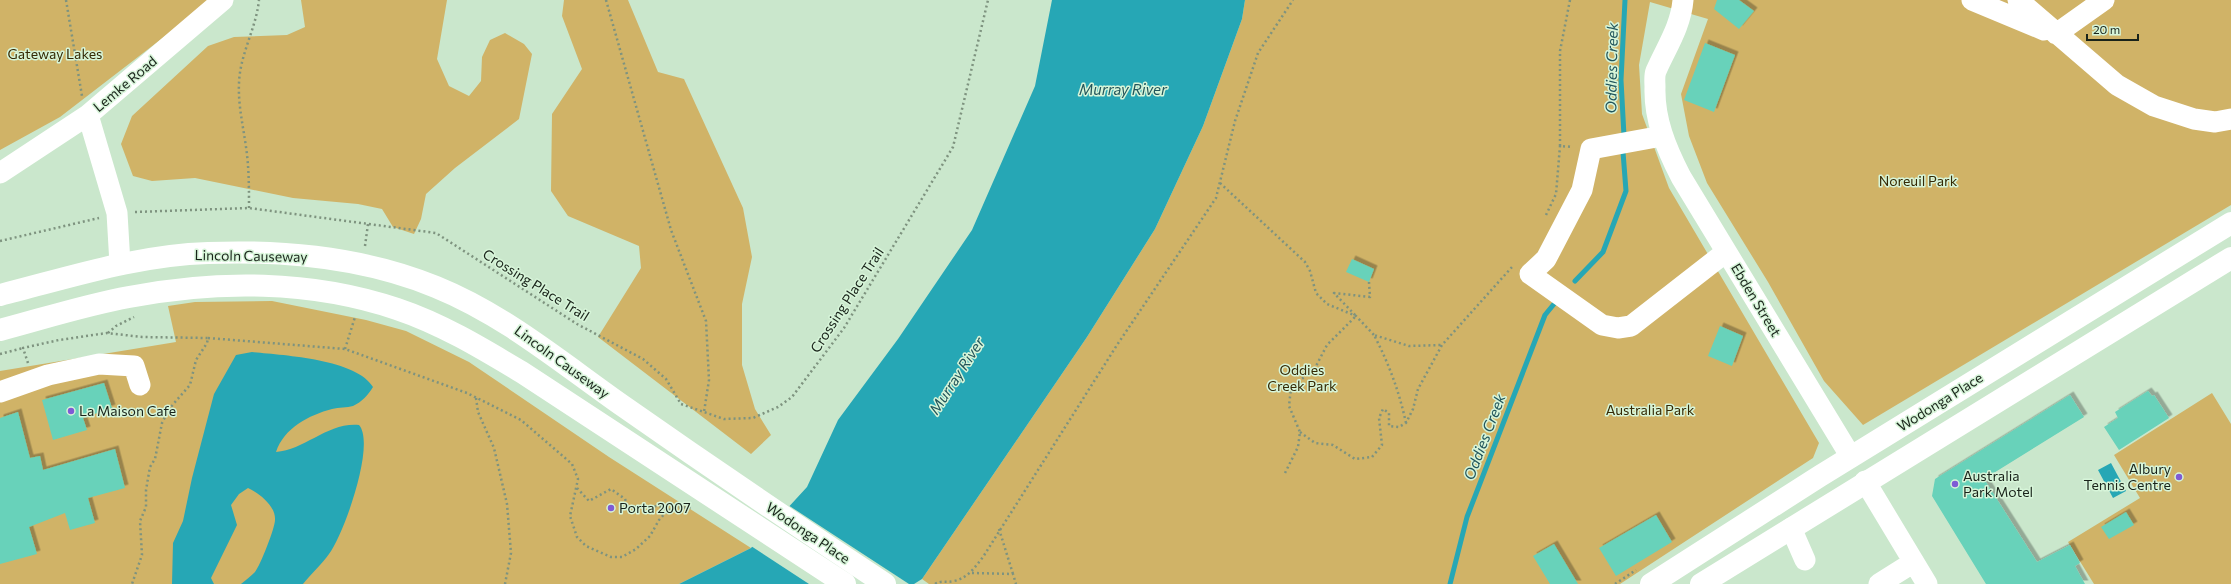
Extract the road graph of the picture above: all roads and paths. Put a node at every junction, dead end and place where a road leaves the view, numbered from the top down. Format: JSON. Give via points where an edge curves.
{"nodes":[{"id":1,"x":66,"y":0,"type":"edge"},
{"id":2,"x":222,"y":0,"type":"edge"},
{"id":3,"x":259,"y":0,"type":"edge"},
{"id":4,"x":606,"y":0,"type":"edge"},
{"id":5,"x":988,"y":0,"type":"edge"},
{"id":6,"x":1293,"y":0,"type":"edge"},
{"id":7,"x":1570,"y":0,"type":"edge"},
{"id":8,"x":1683,"y":0,"type":"edge"},
{"id":9,"x":1972,"y":0,"type":"edge"},
{"id":10,"x":2018,"y":0,"type":"edge"},
{"id":11,"x":2104,"y":0,"type":"edge"},
{"id":12,"x":2056,"y":34,"type":"junction"},
{"id":13,"x":88,"y":115,"type":"junction"},
{"id":14,"x":2231,"y":119,"type":"edge"},
{"id":15,"x":1662,"y":136,"type":"junction"},
{"id":16,"x":1560,"y":146,"type":"junction"},
{"id":17,"x":1591,"y":149,"type":"junction"},
{"id":18,"x":0,"y":173,"type":"edge"},
{"id":19,"x":1220,"y":183,"type":"junction"},
{"id":20,"x":249,"y":208,"type":"junction"},
{"id":21,"x":117,"y":213,"type":"junction"},
{"id":22,"x":1543,"y":221,"type":"dead end"},
{"id":23,"x":2231,"y":223,"type":"edge"},
{"id":24,"x":0,"y":242,"type":"edge"},
{"id":25,"x":1726,"y":252,"type":"junction"},
{"id":26,"x":2231,"y":258,"type":"edge"},
{"id":27,"x":120,"y":264,"type":"junction"},
{"id":28,"x":1514,"y":266,"type":"dead end"},
{"id":29,"x":1369,"y":282,"type":"dead end"},
{"id":30,"x":0,"y":295,"type":"edge"},
{"id":31,"x":128,"y":297,"type":"junction"},
{"id":32,"x":1356,"y":316,"type":"junction"},
{"id":33,"x":0,"y":330,"type":"edge"},
{"id":34,"x":1374,"y":335,"type":"junction"},
{"id":35,"x":208,"y":338,"type":"junction"},
{"id":36,"x":1442,"y":345,"type":"junction"},
{"id":37,"x":23,"y":348,"type":"junction"},
{"id":38,"x":0,"y":354,"type":"edge"},
{"id":39,"x":34,"y":381,"type":"junction"},
{"id":40,"x":140,"y":385,"type":"dead end"},
{"id":41,"x":0,"y":392,"type":"edge"},
{"id":42,"x":476,"y":397,"type":"junction"},
{"id":43,"x":704,"y":412,"type":"junction"},
{"id":44,"x":1406,"y":423,"type":"junction"},
{"id":45,"x":1300,"y":432,"type":"junction"},
{"id":46,"x":1851,"y":457,"type":"junction"},
{"id":47,"x":1286,"y":473,"type":"dead end"},
{"id":48,"x":1866,"y":481,"type":"junction"},
{"id":49,"x":732,"y":482,"type":"joint"},
{"id":50,"x":576,"y":487,"type":"junction"},
{"id":51,"x":721,"y":501,"type":"joint"},
{"id":52,"x":693,"y":508,"type":"dead end"},
{"id":53,"x":668,"y":510,"type":"junction"},
{"id":54,"x":1791,"y":528,"type":"junction"},
{"id":55,"x":999,"y":529,"type":"junction"},
{"id":56,"x":1805,"y":560,"type":"dead end"},
{"id":57,"x":1914,"y":562,"type":"junction"},
{"id":58,"x":971,"y":573,"type":"junction"},
{"id":59,"x":1013,"y":574,"type":"junction"},
{"id":60,"x":1711,"y":581,"type":"edge"},
{"id":61,"x":132,"y":584,"type":"edge"},
{"id":62,"x":505,"y":584,"type":"edge"},
{"id":63,"x":845,"y":584,"type":"edge"},
{"id":64,"x":885,"y":584,"type":"edge"},
{"id":65,"x":935,"y":584,"type":"edge"},
{"id":66,"x":1016,"y":584,"type":"edge"},
{"id":67,"x":1650,"y":584,"type":"edge"},
{"id":68,"x":1879,"y":584,"type":"edge"},
{"id":69,"x":1928,"y":584,"type":"edge"}],
"edges":[{"from":1,"to":13,"type":"path","via":[[80,89]]},
{"from":2,"to":13,"type":"street","name":"Lemke Road"},
{"from":3,"to":20,"type":"path","via":[[258,13],[240,63],[239,112],[250,174]]},
{"from":4,"to":43,"type":"path","via":[[671,230],[706,321],[709,380]]},
{"from":5,"to":43,"type":"path","name":"Crossing Place Trail","via":[[953,147],[844,328],[792,397],[778,407],[753,418],[724,419]]},
{"from":6,"to":19,"type":"path","via":[[1258,53],[1235,121]]},
{"from":7,"to":16,"type":"path","via":[[1560,51]]},
{"from":8,"to":15,"type":"street","name":"Ebden Street","via":[[1674,34],[1655,74],[1654,99]]},
{"from":9,"to":12,"type":"street"},
{"from":10,"to":12,"type":"street"},
{"from":11,"to":12,"type":"street"},
{"from":12,"to":14,"type":"street","via":[[2117,85],[2154,106],[2194,119],[2215,122]]},
{"from":13,"to":18,"type":"street"},
{"from":13,"to":21,"type":"street","name":"Lemke Road"},
{"from":15,"to":17,"type":"street"},
{"from":15,"to":25,"type":"street","name":"Ebden Street","via":[[1680,177]]},
{"from":16,"to":17,"type":"path"},
{"from":16,"to":22,"type":"path","via":[[1556,194]]},
{"from":17,"to":25,"type":"street","via":[[1582,190],[1546,259],[1530,274],[1602,325],[1618,328],[1630,326]]},
{"from":19,"to":32,"type":"path","via":[[1305,262],[1316,293],[1327,304]]},
{"from":19,"to":55,"type":"path","via":[[1216,198],[1117,345]]},
{"from":20,"to":21,"type":"path","name":"Crossing Place Trail"},
{"from":20,"to":43,"type":"path","name":"Crossing Place Trail","via":[[436,233],[577,324],[643,359],[666,379],[681,404]]},
{"from":21,"to":24,"type":"path","name":"Crossing Place Trail"},
{"from":21,"to":27,"type":"street","name":"Lemke Road"},
{"from":23,"to":46,"type":"main road","name":"Wodonga Place"},
{"from":25,"to":46,"type":"street","name":"Ebden Street"},
{"from":26,"to":48,"type":"main road","name":"Wodonga Place"},
{"from":27,"to":30,"type":"main road","name":"Lincoln Causeway"},
{"from":27,"to":31,"type":"main road"},
{"from":27,"to":49,"type":"main road","name":"Lincoln Causeway","via":[[207,253],[313,256],[375,268],[436,287],[477,305],[518,330]]},
{"from":28,"to":36,"type":"path"},
{"from":29,"to":32,"type":"path","via":[[1370,297],[1334,293]]},
{"from":31,"to":33,"type":"main road","name":"Lincoln Causeway"},
{"from":31,"to":51,"type":"main road","name":"Lincoln Causeway","via":[[203,286],[270,286],[304,288],[397,309],[432,322],[474,344]]},
{"from":32,"to":34,"type":"path"},
{"from":32,"to":45,"type":"path","via":[[1327,345],[1315,368],[1291,388],[1289,406]]},
{"from":34,"to":36,"type":"path","via":[[1409,346]]},
{"from":34,"to":44,"type":"path","via":[[1389,363]]},
{"from":35,"to":37,"type":"path","via":[[142,337],[108,333]]},
{"from":35,"to":42,"type":"path","via":[[345,349]]},
{"from":35,"to":61,"type":"path","via":[[196,360],[190,385],[169,409],[162,424],[155,459],[150,467],[146,506],[140,520],[142,556]]},
{"from":36,"to":44,"type":"path","via":[[1418,389],[1414,409]]},
{"from":37,"to":38,"type":"path"},
{"from":37,"to":39,"type":"path"},
{"from":39,"to":40,"type":"street","via":[[48,375],[99,364],[134,366]]},
{"from":39,"to":41,"type":"street"},
{"from":42,"to":50,"type":"path","via":[[521,420],[553,446],[572,464],[578,480]]},
{"from":42,"to":62,"type":"path","via":[[478,412],[494,448],[507,504],[511,553]]},
{"from":44,"to":45,"type":"path","via":[[1399,427],[1389,426],[1389,413],[1384,409],[1379,418],[1382,445],[1372,457],[1355,459],[1333,445],[1315,443]]},
{"from":45,"to":47,"type":"path","via":[[1298,447]]},
{"from":46,"to":48,"type":"main road","name":"Ebden Street"},
{"from":46,"to":67,"type":"main road","name":"Wodonga Place"},
{"from":48,"to":54,"type":"main road","name":"Wodonga Place"},
{"from":48,"to":57,"type":"street","name":"Ebden Street"},
{"from":49,"to":64,"type":"main road","name":"Wodonga Place"},
{"from":50,"to":53,"type":"path","via":[[589,500],[612,489],[625,499],[628,507],[659,506]]},
{"from":50,"to":53,"type":"path","via":[[570,516],[577,537],[586,546],[611,557],[622,557],[636,549],[650,536],[658,520]]},
{"from":51,"to":63,"type":"main road","name":"Wodonga Place"},
{"from":52,"to":53,"type":"path","via":[[682,506]]},
{"from":54,"to":56,"type":"street"},
{"from":54,"to":60,"type":"main road","name":"Wodonga Place"},
{"from":55,"to":58,"type":"path"},
{"from":55,"to":59,"type":"path"},
{"from":57,"to":68,"type":"street"},
{"from":57,"to":69,"type":"street","name":"Ebden Street"},
{"from":58,"to":59,"type":"path"},
{"from":58,"to":65,"type":"path","via":[[954,581],[940,581]]},
{"from":59,"to":66,"type":"path"}]}
